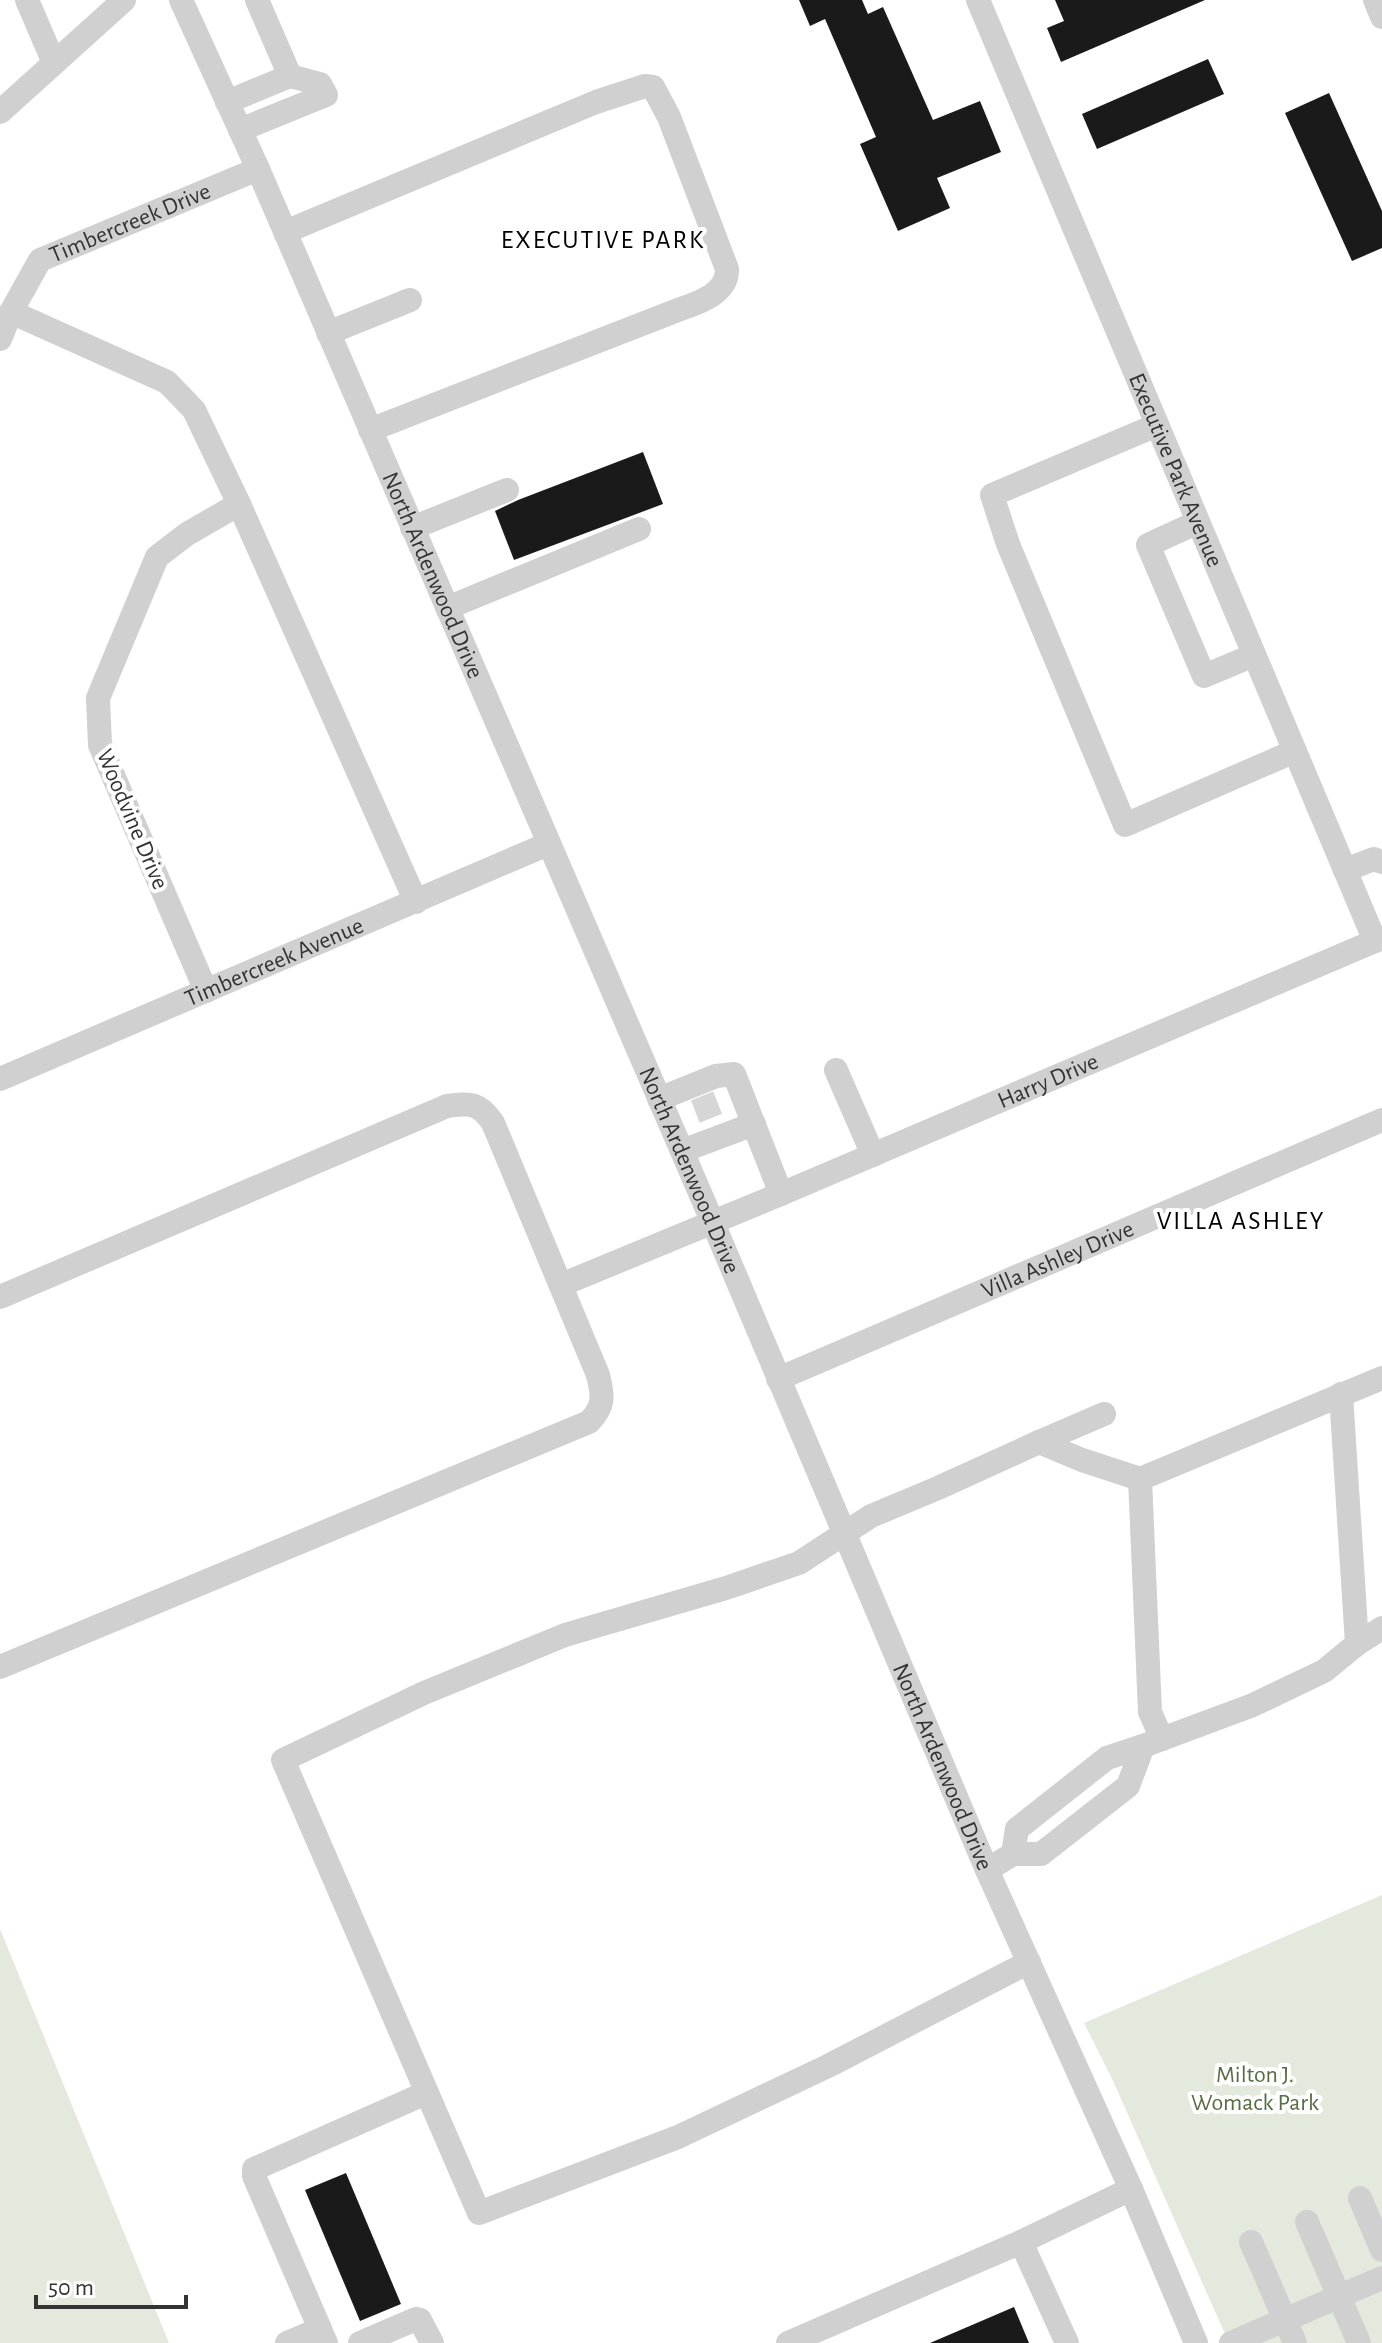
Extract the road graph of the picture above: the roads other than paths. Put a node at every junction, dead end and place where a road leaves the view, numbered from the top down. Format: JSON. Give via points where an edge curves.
{"nodes":[{"id":1,"x":27,"y":0,"type":"edge"},
{"id":2,"x":124,"y":0,"type":"edge"},
{"id":3,"x":181,"y":0,"type":"edge"},
{"id":4,"x":257,"y":0,"type":"edge"},
{"id":5,"x":978,"y":0,"type":"edge"},
{"id":6,"x":1375,"y":0,"type":"edge"},
{"id":7,"x":1382,"y":17,"type":"edge"},
{"id":8,"x":54,"y":63,"type":"junction"},
{"id":9,"x":290,"y":76,"type":"junction"},
{"id":10,"x":227,"y":102,"type":"junction"},
{"id":11,"x":0,"y":112,"type":"edge"},
{"id":12,"x":240,"y":130,"type":"junction"},
{"id":13,"x":258,"y":169,"type":"junction"},
{"id":14,"x":285,"y":232,"type":"junction"},
{"id":15,"x":410,"y":300,"type":"dead end"},
{"id":16,"x":11,"y":312,"type":"junction"},
{"id":17,"x":328,"y":333,"type":"junction"},
{"id":18,"x":0,"y":339,"type":"edge"},
{"id":19,"x":1157,"y":425,"type":"junction"},
{"id":20,"x":370,"y":430,"type":"junction"},
{"id":21,"x":507,"y":490,"type":"dead end"},
{"id":22,"x":239,"y":504,"type":"junction"},
{"id":23,"x":1198,"y":522,"type":"junction"},
{"id":24,"x":412,"y":528,"type":"junction"},
{"id":25,"x":639,"y":529,"type":"dead end"},
{"id":26,"x":447,"y":608,"type":"junction"},
{"id":27,"x":1254,"y":655,"type":"junction"},
{"id":28,"x":1295,"y":751,"type":"junction"},
{"id":29,"x":548,"y":844,"type":"junction"},
{"id":30,"x":1382,"y":862,"type":"edge"},
{"id":31,"x":1345,"y":870,"type":"junction"},
{"id":32,"x":416,"y":902,"type":"junction"},
{"id":33,"x":1378,"y":939,"type":"edge"},
{"id":34,"x":206,"y":991,"type":"junction"},
{"id":35,"x":836,"y":1070,"type":"dead end"},
{"id":36,"x":0,"y":1079,"type":"edge"},
{"id":37,"x":659,"y":1099,"type":"junction"},
{"id":38,"x":1382,"y":1120,"type":"edge"},
{"id":39,"x":754,"y":1124,"type":"junction"},
{"id":40,"x":682,"y":1151,"type":"junction"},
{"id":41,"x":873,"y":1155,"type":"junction"},
{"id":42,"x":781,"y":1194,"type":"junction"},
{"id":43,"x":713,"y":1223,"type":"junction"},
{"id":44,"x":561,"y":1285,"type":"junction"},
{"id":45,"x":0,"y":1297,"type":"edge"},
{"id":46,"x":1382,"y":1378,"type":"edge"},
{"id":47,"x":778,"y":1379,"type":"junction"},
{"id":48,"x":1341,"y":1394,"type":"junction"},
{"id":49,"x":1104,"y":1414,"type":"dead end"},
{"id":50,"x":1039,"y":1442,"type":"junction"},
{"id":51,"x":1140,"y":1479,"type":"junction"},
{"id":52,"x":844,"y":1534,"type":"junction"},
{"id":53,"x":1382,"y":1628,"type":"edge"},
{"id":54,"x":1357,"y":1644,"type":"junction"},
{"id":55,"x":0,"y":1667,"type":"edge"},
{"id":56,"x":1153,"y":1742,"type":"junction"},
{"id":57,"x":1013,"y":1854,"type":"junction"},
{"id":58,"x":987,"y":1870,"type":"junction"},
{"id":59,"x":1029,"y":1962,"type":"junction"},
{"id":60,"x":426,"y":2093,"type":"junction"},
{"id":61,"x":1131,"y":2189,"type":"junction"},
{"id":62,"x":1360,"y":2198,"type":"dead end"},
{"id":63,"x":1307,"y":2222,"type":"dead end"},
{"id":64,"x":1021,"y":2242,"type":"junction"},
{"id":65,"x":1251,"y":2242,"type":"dead end"},
{"id":66,"x":1382,"y":2250,"type":"edge"},
{"id":67,"x":1382,"y":2278,"type":"edge"},
{"id":68,"x":1339,"y":2297,"type":"junction"},
{"id":69,"x":1285,"y":2320,"type":"junction"},
{"id":70,"x":323,"y":2336,"type":"edge"},
{"id":71,"x":287,"y":2343,"type":"edge"},
{"id":72,"x":360,"y":2343,"type":"edge"},
{"id":73,"x":432,"y":2343,"type":"edge"},
{"id":74,"x":788,"y":2343,"type":"edge"},
{"id":75,"x":1067,"y":2343,"type":"edge"},
{"id":76,"x":1196,"y":2343,"type":"edge"},
{"id":77,"x":1231,"y":2343,"type":"edge"},
{"id":78,"x":1295,"y":2343,"type":"edge"},
{"id":79,"x":1359,"y":2343,"type":"edge"}],
"edges":[{"from":1,"to":8,"type":"street"},
{"from":2,"to":8,"type":"street"},
{"from":3,"to":10,"type":"street","name":"North Ardenwood Drive"},
{"from":4,"to":9,"type":"street"},
{"from":5,"to":19,"type":"street","name":"Executive Park Avenue"},
{"from":6,"to":7,"type":"street"},
{"from":8,"to":11,"type":"street"},
{"from":9,"to":10,"type":"street"},
{"from":9,"to":12,"type":"street","via":[[320,84],[326,95]]},
{"from":10,"to":12,"type":"street","name":"North Ardenwood Drive"},
{"from":12,"to":13,"type":"street","name":"North Ardenwood Drive"},
{"from":13,"to":14,"type":"street","name":"North Ardenwood Drive"},
{"from":13,"to":16,"type":"street","name":"Timbercreek Drive","via":[[40,260]]},
{"from":14,"to":17,"type":"street","name":"North Ardenwood Drive"},
{"from":14,"to":20,"type":"street","via":[[645,86],[653,87],[669,117],[727,269],[719,290]]},
{"from":15,"to":17,"type":"street"},
{"from":16,"to":18,"type":"street","name":"Timbercreek Drive"},
{"from":16,"to":22,"type":"street","via":[[167,382],[194,410]]},
{"from":17,"to":20,"type":"street","name":"North Ardenwood Drive"},
{"from":19,"to":23,"type":"street","name":"Executive Park Avenue"},
{"from":19,"to":28,"type":"street","via":[[992,495],[1125,825]]},
{"from":20,"to":24,"type":"street","name":"North Ardenwood Drive"},
{"from":21,"to":24,"type":"street"},
{"from":22,"to":32,"type":"street"},
{"from":22,"to":34,"type":"street","name":"Woodvine Drive","via":[[157,557],[98,698],[100,745]]},
{"from":23,"to":27,"type":"street","name":"Executive Park Avenue"},
{"from":23,"to":27,"type":"street","via":[[1148,545],[1204,676]]},
{"from":24,"to":26,"type":"street","name":"North Ardenwood Drive"},
{"from":25,"to":26,"type":"street"},
{"from":26,"to":29,"type":"street","name":"North Ardenwood Drive"},
{"from":27,"to":28,"type":"street","name":"Executive Park Avenue"},
{"from":28,"to":31,"type":"street","name":"Executive Park Avenue"},
{"from":29,"to":32,"type":"street","name":"Timbercreek Avenue"},
{"from":29,"to":37,"type":"street","name":"North Ardenwood Drive"},
{"from":30,"to":31,"type":"street","via":[[1374,859]]},
{"from":31,"to":33,"type":"street","name":"Executive Park Avenue"},
{"from":32,"to":34,"type":"street","name":"Timbercreek Avenue"},
{"from":33,"to":41,"type":"street","name":"Harry Drive"},
{"from":34,"to":36,"type":"street","name":"Timbercreek Avenue"},
{"from":35,"to":41,"type":"street"},
{"from":37,"to":39,"type":"street","via":[[705,1088],[716,1076],[734,1074]]},
{"from":37,"to":40,"type":"street","name":"North Ardenwood Drive"},
{"from":38,"to":47,"type":"street","name":"Villa Ashley Drive"},
{"from":39,"to":40,"type":"street"},
{"from":39,"to":42,"type":"street"},
{"from":40,"to":43,"type":"street","name":"North Ardenwood Drive"},
{"from":41,"to":42,"type":"street","name":"Harry Drive"},
{"from":42,"to":43,"type":"street","name":"Harry Drive"},
{"from":43,"to":44,"type":"street","name":"Harry Drive"},
{"from":43,"to":47,"type":"street","name":"North Ardenwood Drive"},
{"from":44,"to":45,"type":"street","via":[[493,1123],[475,1105],[459,1104]]},
{"from":44,"to":55,"type":"street","via":[[604,1400],[589,1422]]},
{"from":46,"to":48,"type":"street"},
{"from":47,"to":52,"type":"street","name":"North Ardenwood Drive"},
{"from":48,"to":51,"type":"street"},
{"from":48,"to":54,"type":"street"},
{"from":49,"to":50,"type":"street"},
{"from":50,"to":51,"type":"street"},
{"from":50,"to":52,"type":"street","via":[[871,1516]]},
{"from":51,"to":56,"type":"street"},
{"from":52,"to":58,"type":"street","name":"North Ardenwood Drive"},
{"from":52,"to":60,"type":"street","via":[[799,1563],[565,1635],[424,1693],[283,1760]]},
{"from":53,"to":54,"type":"street"},
{"from":54,"to":56,"type":"street","via":[[1310,1678]]},
{"from":56,"to":57,"type":"street","via":[[1107,1758],[1017,1829]]},
{"from":56,"to":57,"type":"street","via":[[1128,1786],[1041,1854]]},
{"from":57,"to":58,"type":"street"},
{"from":58,"to":59,"type":"street","name":"North Ardenwood Drive"},
{"from":59,"to":60,"type":"street","via":[[678,2137],[479,2213]]},
{"from":59,"to":61,"type":"street","name":"North Ardenwood Drive"},
{"from":60,"to":70,"type":"street","via":[[254,2169]]},
{"from":61,"to":64,"type":"street"},
{"from":61,"to":76,"type":"street","name":"North Ardenwood Drive"},
{"from":62,"to":66,"type":"street"},
{"from":63,"to":68,"type":"street"},
{"from":64,"to":74,"type":"street"},
{"from":64,"to":75,"type":"street"},
{"from":65,"to":69,"type":"street"},
{"from":67,"to":68,"type":"street"},
{"from":68,"to":69,"type":"street"},
{"from":68,"to":79,"type":"street"},
{"from":69,"to":77,"type":"street"},
{"from":69,"to":78,"type":"street"},
{"from":70,"to":71,"type":"street"},
{"from":72,"to":73,"type":"street","via":[[416,2319]]}]}
